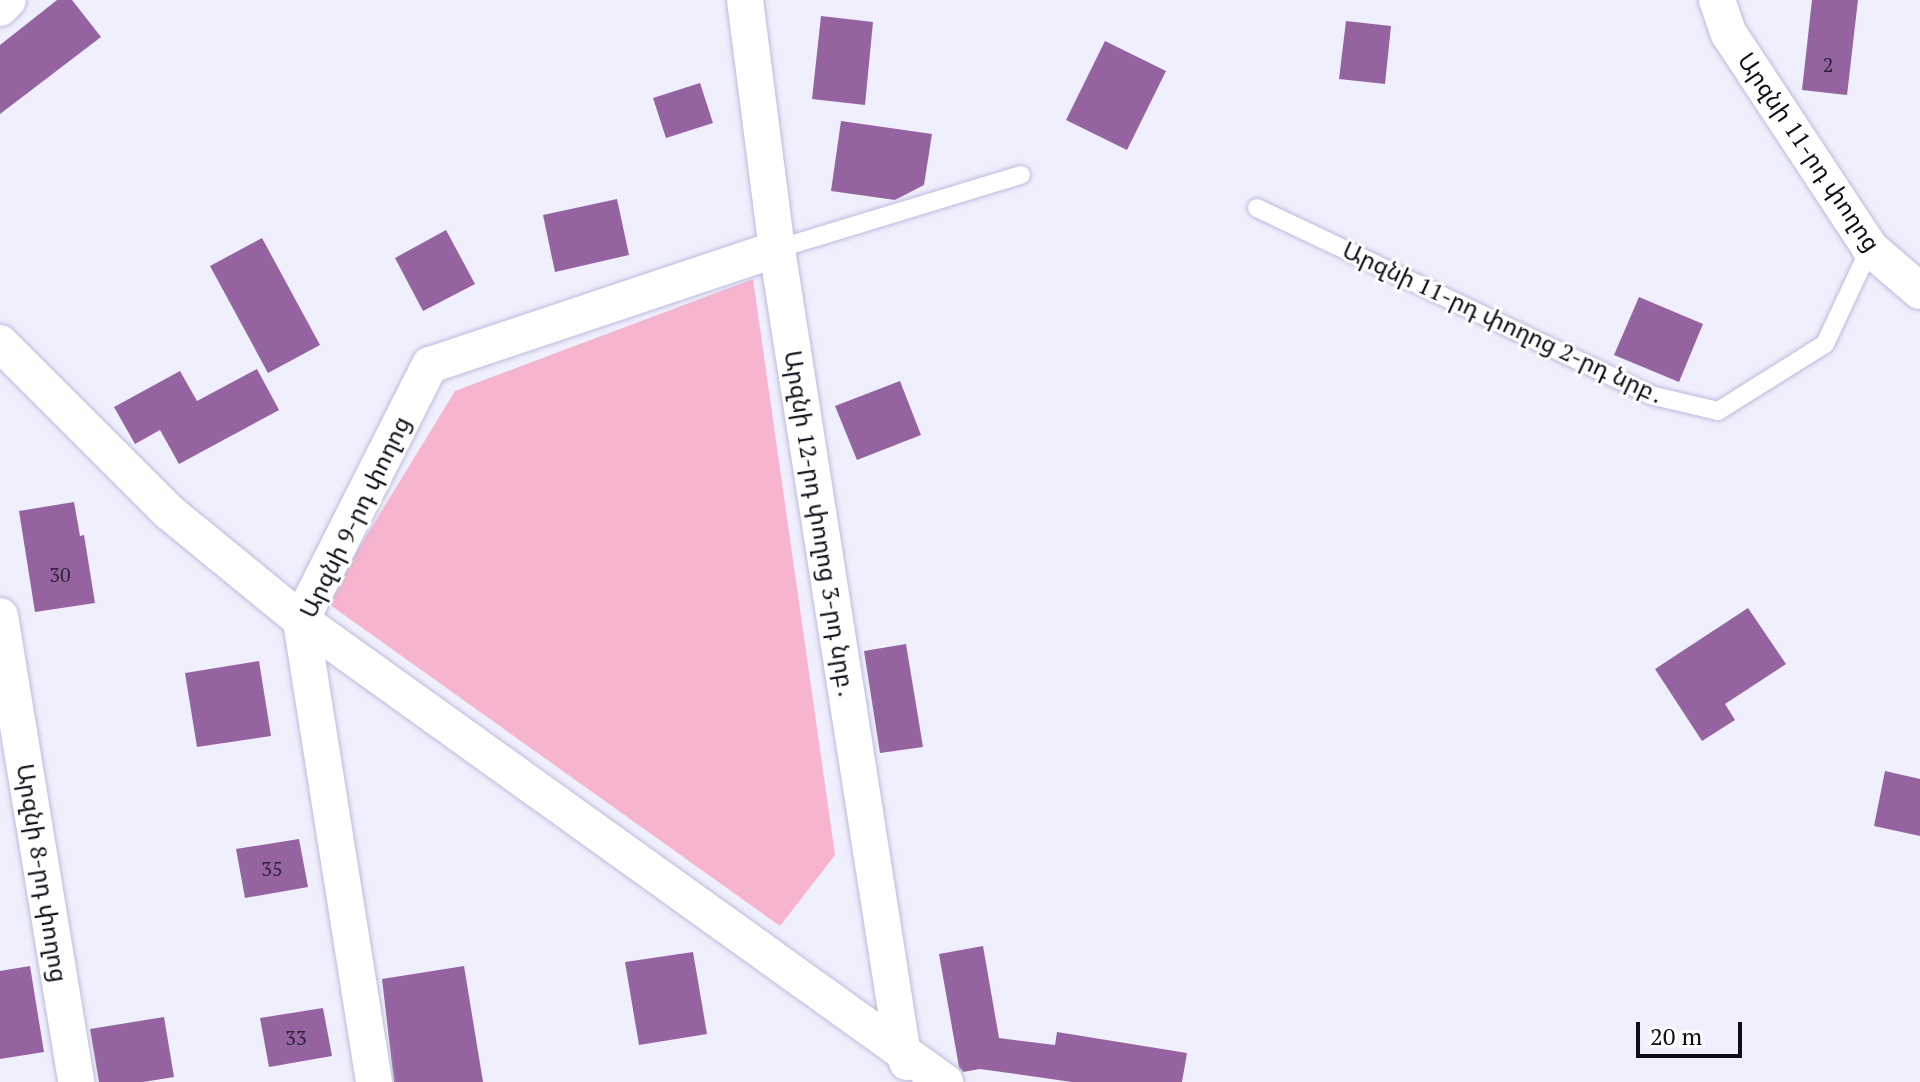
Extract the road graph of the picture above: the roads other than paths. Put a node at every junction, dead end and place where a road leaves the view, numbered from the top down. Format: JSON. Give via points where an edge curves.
{"nodes":[{"id":1,"x":8,"y":0,"type":"edge"},
{"id":2,"x":745,"y":0,"type":"edge"},
{"id":3,"x":1717,"y":0,"type":"edge"},
{"id":4,"x":0,"y":8,"type":"edge"},
{"id":5,"x":1021,"y":175,"type":"dead end"},
{"id":6,"x":1257,"y":208,"type":"dead end"},
{"id":7,"x":1870,"y":248,"type":"junction"},
{"id":8,"x":777,"y":249,"type":"junction"},
{"id":9,"x":1920,"y":291,"type":"edge"},
{"id":10,"x":0,"y":343,"type":"edge"},
{"id":11,"x":0,"y":616,"type":"edge"},
{"id":12,"x":301,"y":620,"type":"junction"},
{"id":13,"x":909,"y":1066,"type":"edge"},
{"id":14,"x":76,"y":1082,"type":"edge"},
{"id":15,"x":374,"y":1082,"type":"edge"},
{"id":16,"x":945,"y":1082,"type":"edge"}],
"edges":[{"from":1,"to":4,"type":"street"},
{"from":2,"to":8,"type":"street","name":"Արզնի 12-րդ փողոց 3-րդ նրբ․"},
{"from":3,"to":7,"type":"street","name":"Արզնի 11-րդ փողոց","via":[[1729,34]]},
{"from":5,"to":8,"type":"lane"},
{"from":6,"to":7,"type":"lane","name":"Արզնի 11-րդ փողոց 2-րդ նրբ․","via":[[1650,395],[1718,411],[1825,344]]},
{"from":7,"to":9,"type":"street","name":"Արզնի 11-րդ փողոց"},
{"from":8,"to":12,"type":"street","name":"Արզնի 9-րդ փողոց","via":[[430,365]]},
{"from":8,"to":13,"type":"street","name":"Արզնի 12-րդ փողոց 3-րդ նրբ․"},
{"from":10,"to":12,"type":"street","via":[[169,512]]},
{"from":11,"to":14,"type":"street","name":"Արզնի 8-րդ փողոց"},
{"from":12,"to":13,"type":"street"},
{"from":12,"to":15,"type":"street","name":"Արզնի 9-րդ փողոց"},
{"from":13,"to":16,"type":"street"}]}
